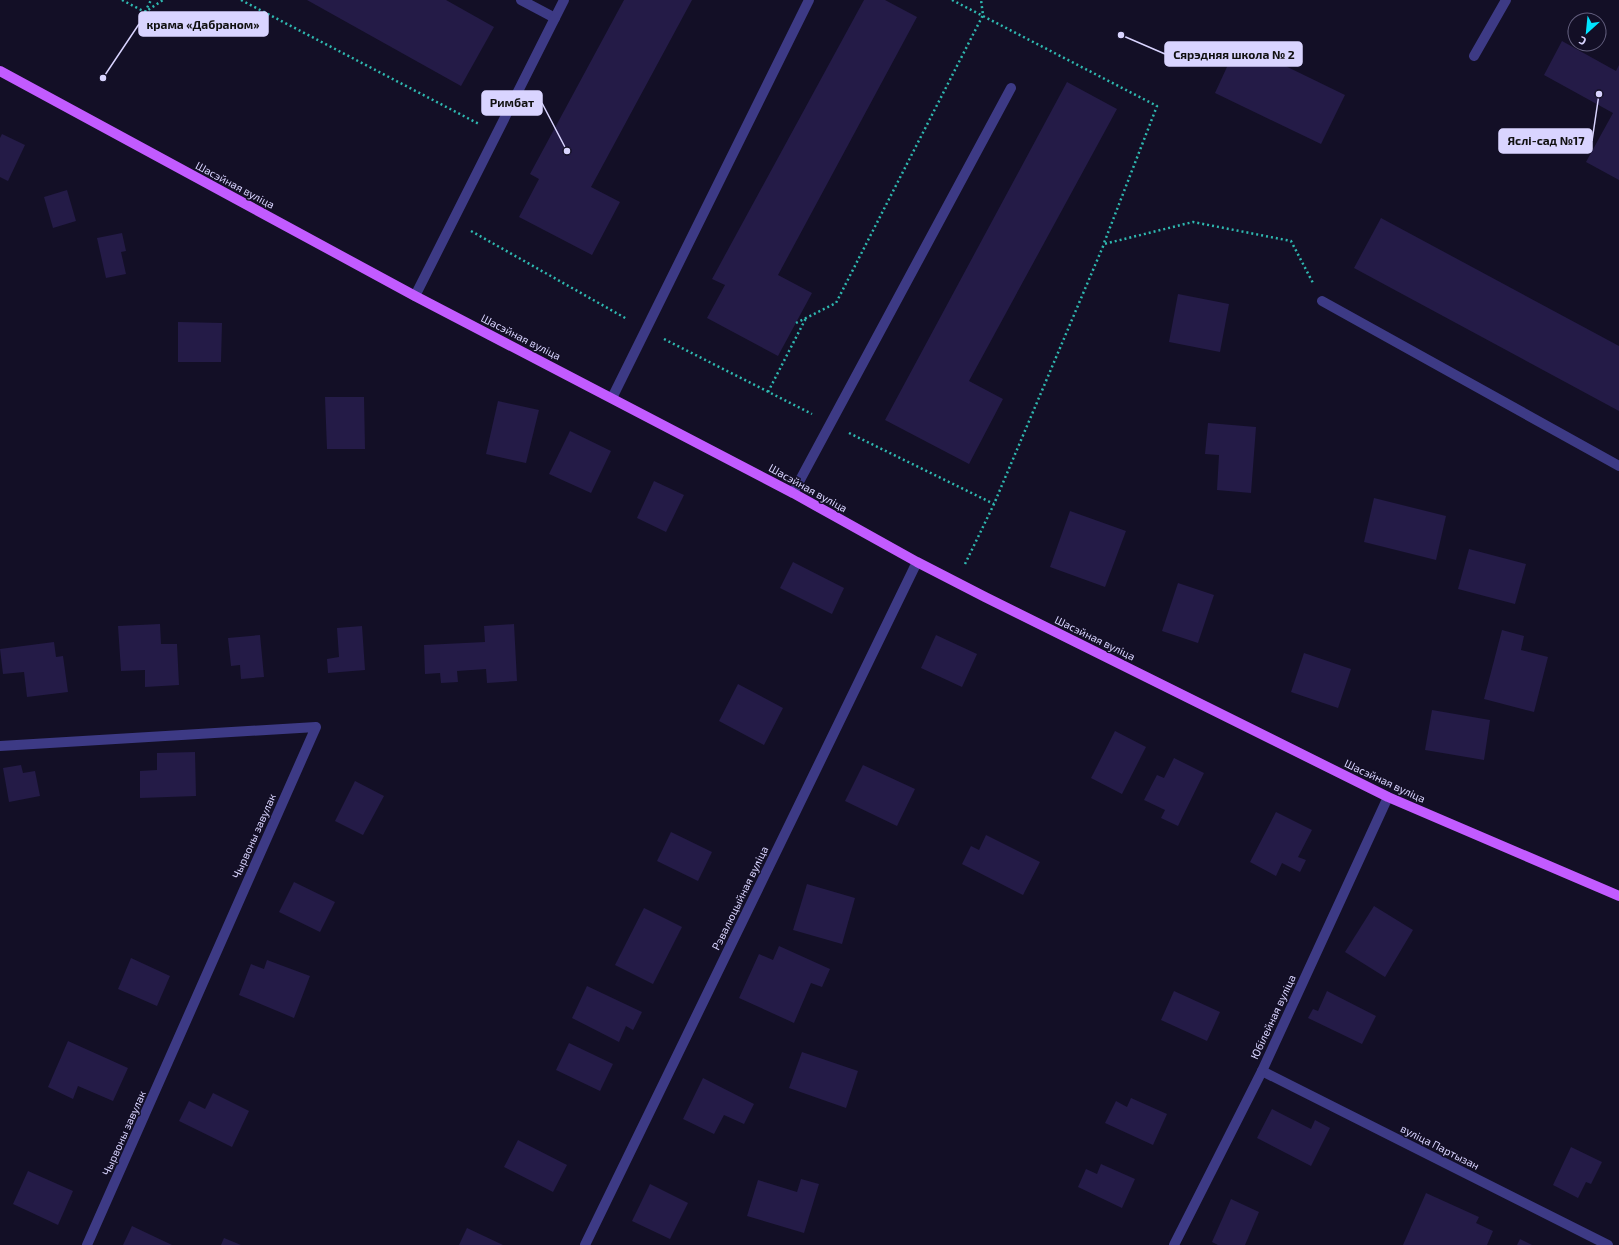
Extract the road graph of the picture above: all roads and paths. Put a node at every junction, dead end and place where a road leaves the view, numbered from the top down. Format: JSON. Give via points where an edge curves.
{"nodes":[{"id":1,"x":122,"y":0,"type":"edge"},
{"id":2,"x":151,"y":0,"type":"edge"},
{"id":3,"x":164,"y":0,"type":"edge"},
{"id":4,"x":241,"y":0,"type":"edge"},
{"id":5,"x":521,"y":0,"type":"edge"},
{"id":6,"x":564,"y":0,"type":"edge"},
{"id":7,"x":809,"y":0,"type":"edge"},
{"id":8,"x":952,"y":0,"type":"edge"},
{"id":9,"x":981,"y":0,"type":"edge"},
{"id":10,"x":1506,"y":0,"type":"edge"},
{"id":11,"x":145,"y":12,"type":"junction"},
{"id":12,"x":982,"y":15,"type":"junction"},
{"id":13,"x":554,"y":18,"type":"junction"},
{"id":14,"x":1474,"y":56,"type":"dead end"},
{"id":15,"x":0,"y":71,"type":"edge"},
{"id":16,"x":1012,"y":88,"type":"dead end"},
{"id":17,"x":496,"y":133,"type":"junction"},
{"id":18,"x":452,"y":221,"type":"junction"},
{"id":19,"x":1104,"y":244,"type":"junction"},
{"id":20,"x":414,"y":296,"type":"junction"},
{"id":21,"x":1322,"y":301,"type":"joint"},
{"id":22,"x":806,"y":318,"type":"junction"},
{"id":23,"x":796,"y":323,"type":"dead end"},
{"id":24,"x":646,"y":330,"type":"junction"},
{"id":25,"x":768,"y":392,"type":"dead end"},
{"id":26,"x":612,"y":398,"type":"junction"},
{"id":27,"x":1619,"y":466,"type":"edge"},
{"id":28,"x":793,"y":493,"type":"junction"},
{"id":29,"x":917,"y":562,"type":"junction"},
{"id":30,"x":956,"y":582,"type":"junction"},
{"id":31,"x":0,"y":746,"type":"edge"},
{"id":32,"x":1388,"y":797,"type":"junction"},
{"id":33,"x":1619,"y":896,"type":"edge"},
{"id":34,"x":1262,"y":1071,"type":"junction"},
{"id":35,"x":87,"y":1245,"type":"edge"},
{"id":36,"x":585,"y":1245,"type":"edge"},
{"id":37,"x":1174,"y":1245,"type":"edge"},
{"id":38,"x":1608,"y":1245,"type":"edge"}],
"edges":[{"from":1,"to":11,"type":"path"},
{"from":2,"to":11,"type":"path"},
{"from":3,"to":11,"type":"path"},
{"from":4,"to":17,"type":"path"},
{"from":5,"to":13,"type":"street"},
{"from":6,"to":13,"type":"street"},
{"from":7,"to":24,"type":"street"},
{"from":8,"to":12,"type":"path"},
{"from":9,"to":12,"type":"path"},
{"from":10,"to":14,"type":"street"},
{"from":12,"to":19,"type":"path","via":[[1157,106]]},
{"from":12,"to":22,"type":"path","via":[[836,303]]},
{"from":13,"to":17,"type":"street"},
{"from":15,"to":20,"type":"main road","name":"Шасэйная вуліца"},
{"from":16,"to":28,"type":"street"},
{"from":17,"to":18,"type":"street"},
{"from":18,"to":20,"type":"street"},
{"from":18,"to":24,"type":"path"},
{"from":19,"to":21,"type":"path","via":[[1193,222],[1291,241]]},
{"from":19,"to":30,"type":"path","via":[[994,504]]},
{"from":20,"to":26,"type":"main road","name":"Шасэйная вуліца"},
{"from":21,"to":27,"type":"street"},
{"from":22,"to":23,"type":"path"},
{"from":22,"to":25,"type":"path"},
{"from":24,"to":26,"type":"street"},
{"from":26,"to":28,"type":"main road","name":"Шасэйная вуліца"},
{"from":28,"to":29,"type":"main road","name":"Шасэйная вуліца"},
{"from":29,"to":30,"type":"main road","name":"Шасэйная вуліца"},
{"from":29,"to":36,"type":"street","name":"Рэвалюцыйная вуліца"},
{"from":30,"to":32,"type":"main road","name":"Шасэйная вуліца"},
{"from":31,"to":35,"type":"street","name":"Чырвоны завулак","via":[[316,727]]},
{"from":32,"to":33,"type":"main road","name":"Шасэйная вуліца"},
{"from":32,"to":34,"type":"street","name":"Юбілейная вуліца"},
{"from":34,"to":37,"type":"street","name":"Юбілейная вуліца"},
{"from":34,"to":38,"type":"street","name":"вуліца Партызан"}]}
